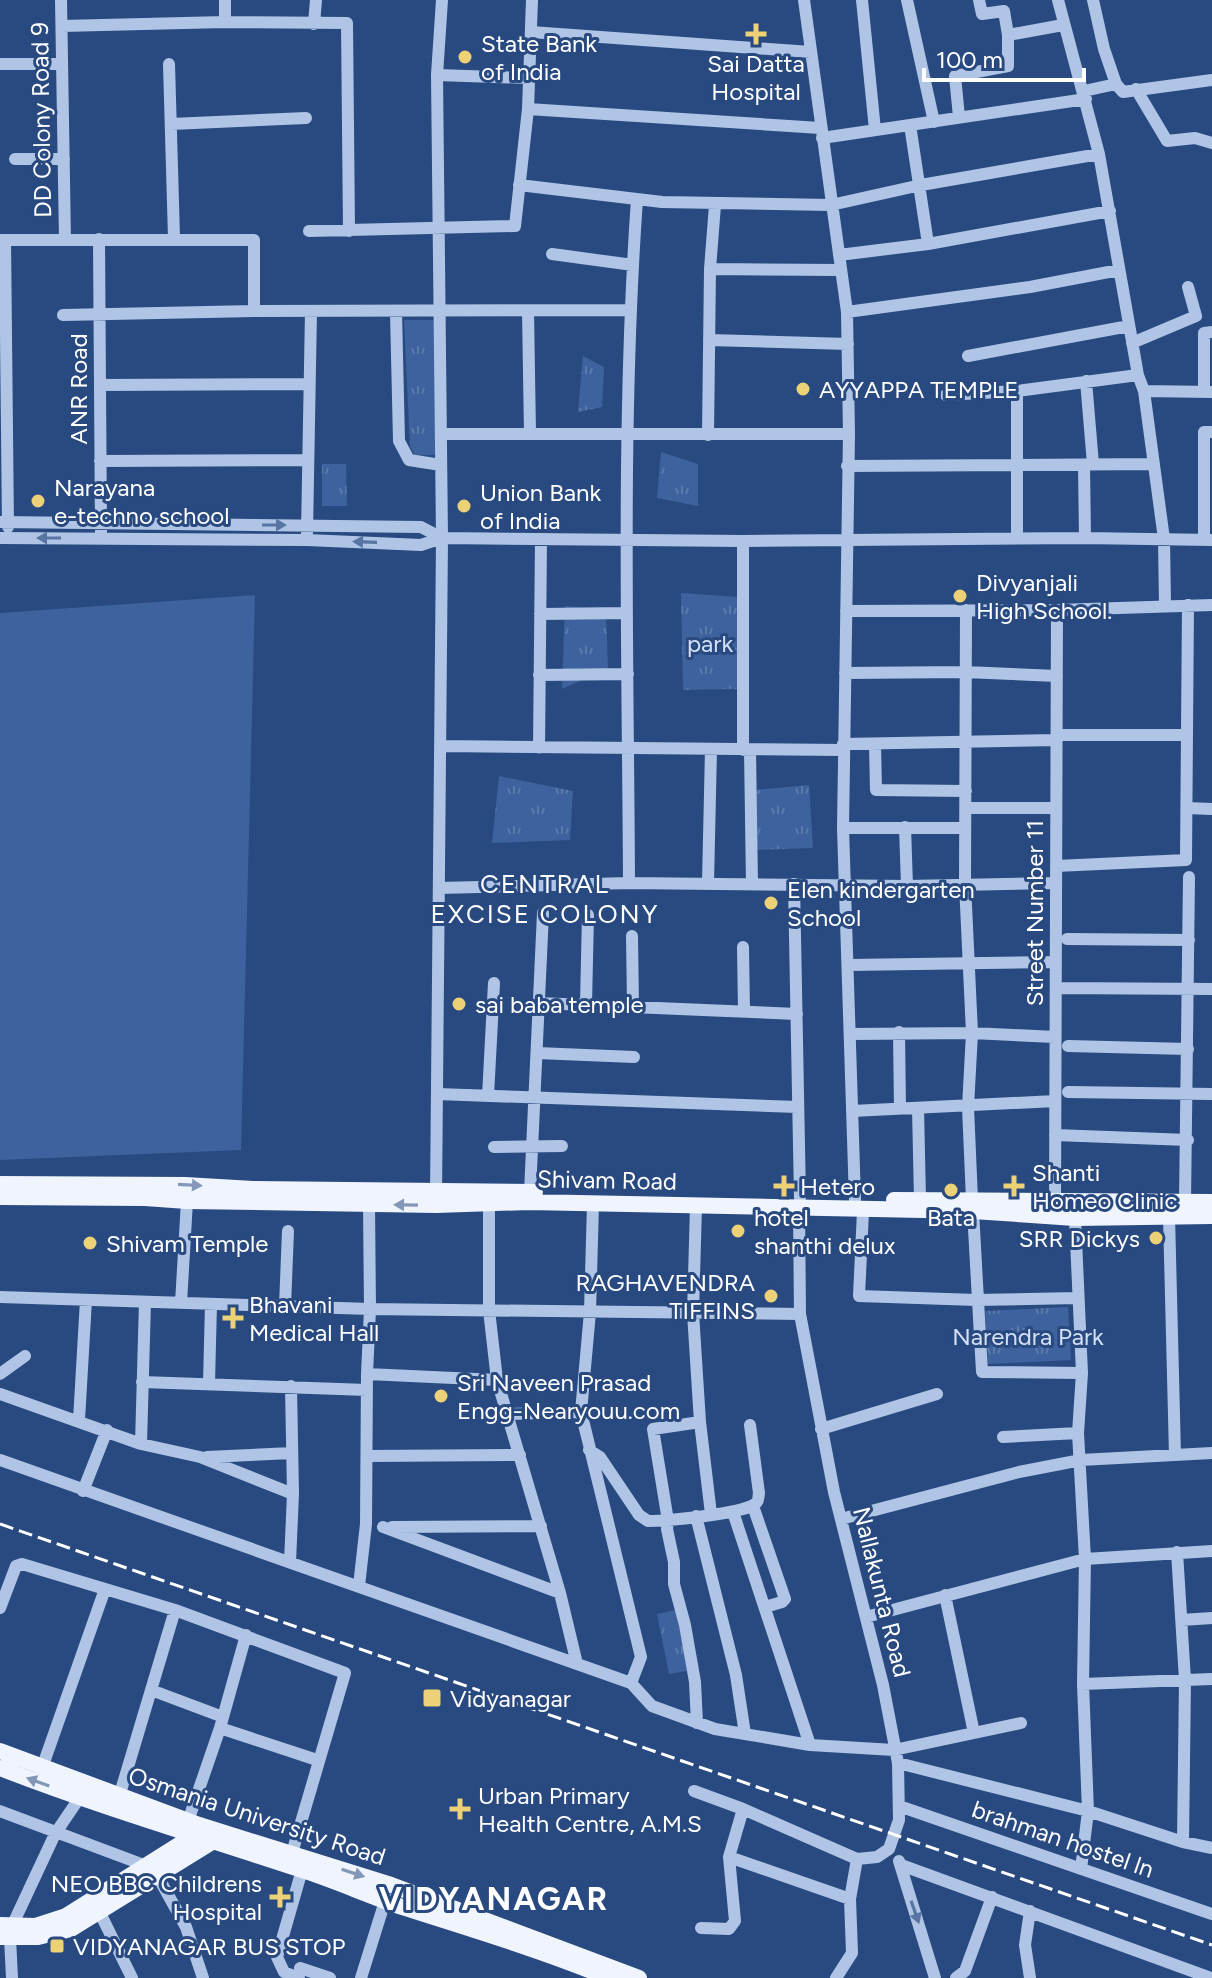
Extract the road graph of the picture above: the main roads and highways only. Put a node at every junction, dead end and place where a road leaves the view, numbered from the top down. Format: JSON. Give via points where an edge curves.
{"nodes":[{"id":1,"x":0,"y":1184,"type":"edge"},
{"id":2,"x":0,"y":1197,"type":"edge"},
{"id":3,"x":436,"y":1198,"type":"junction"},
{"id":4,"x":1212,"y":1202,"type":"edge"},
{"id":5,"x":808,"y":1203,"type":"junction"},
{"id":6,"x":859,"y":1205,"type":"junction"},
{"id":7,"x":973,"y":1206,"type":"junction"},
{"id":8,"x":1055,"y":1208,"type":"junction"},
{"id":9,"x":1212,"y":1216,"type":"edge"},
{"id":10,"x":0,"y":1751,"type":"edge"},
{"id":11,"x":0,"y":1768,"type":"edge"},
{"id":12,"x":166,"y":1824,"type":"junction"},
{"id":13,"x":191,"y":1829,"type":"junction"},
{"id":14,"x":214,"y":1836,"type":"junction"},
{"id":15,"x":172,"y":1849,"type":"junction"},
{"id":16,"x":151,"y":1870,"type":"junction"},
{"id":17,"x":6,"y":1932,"type":"edge"},
{"id":18,"x":625,"y":1976,"type":"edge"}],
"edges":[{"from":1,"to":3,"type":"main road","name":"Shivam Road","one_way":true},
{"from":3,"to":2,"type":"main road","name":"Shivam Road","one_way":true,"via":[[369,1204]]},
{"from":3,"to":5,"type":"main road","name":"Shivam Road","via":[[489,1204]]},
{"from":3,"to":5,"type":"main road","name":"Shivam Road","via":[[530,1192]]},
{"from":4,"to":8,"type":"main road","name":"Shivam Road"},
{"from":5,"to":6,"type":"main road","name":"Shivam Road"},
{"from":6,"to":7,"type":"main road","name":"Shivam Road"},
{"from":6,"to":7,"type":"main road","name":"Shivam Road","via":[[920,1200]]},
{"from":7,"to":8,"type":"main road","name":"Shivam Road"},
{"from":8,"to":9,"type":"main road","name":"Shivam Road","via":[[1075,1218]]},
{"from":10,"to":13,"type":"main road","name":"Osmania University Road"},
{"from":12,"to":11,"type":"main road","name":"Osmania University Road","one_way":true},
{"from":12,"to":13,"type":"main road","name":"Osmania University Road"},
{"from":12,"to":15,"type":"main road"},
{"from":13,"to":14,"type":"main road","name":"Osmania University Road"},
{"from":13,"to":15,"type":"main road"},
{"from":14,"to":16,"type":"main road"},
{"from":14,"to":18,"type":"main road","name":"Osmania University Road","via":[[385,1901]]},
{"from":14,"to":18,"type":"main road","name":"Osmania University Road","one_way":true,"via":[[292,1853],[397,1887]]},
{"from":15,"to":16,"type":"main road"},
{"from":16,"to":17,"type":"main road","via":[[66,1916]]},
{"from":16,"to":17,"type":"main road","via":[[140,1886],[60,1933]]}]}
